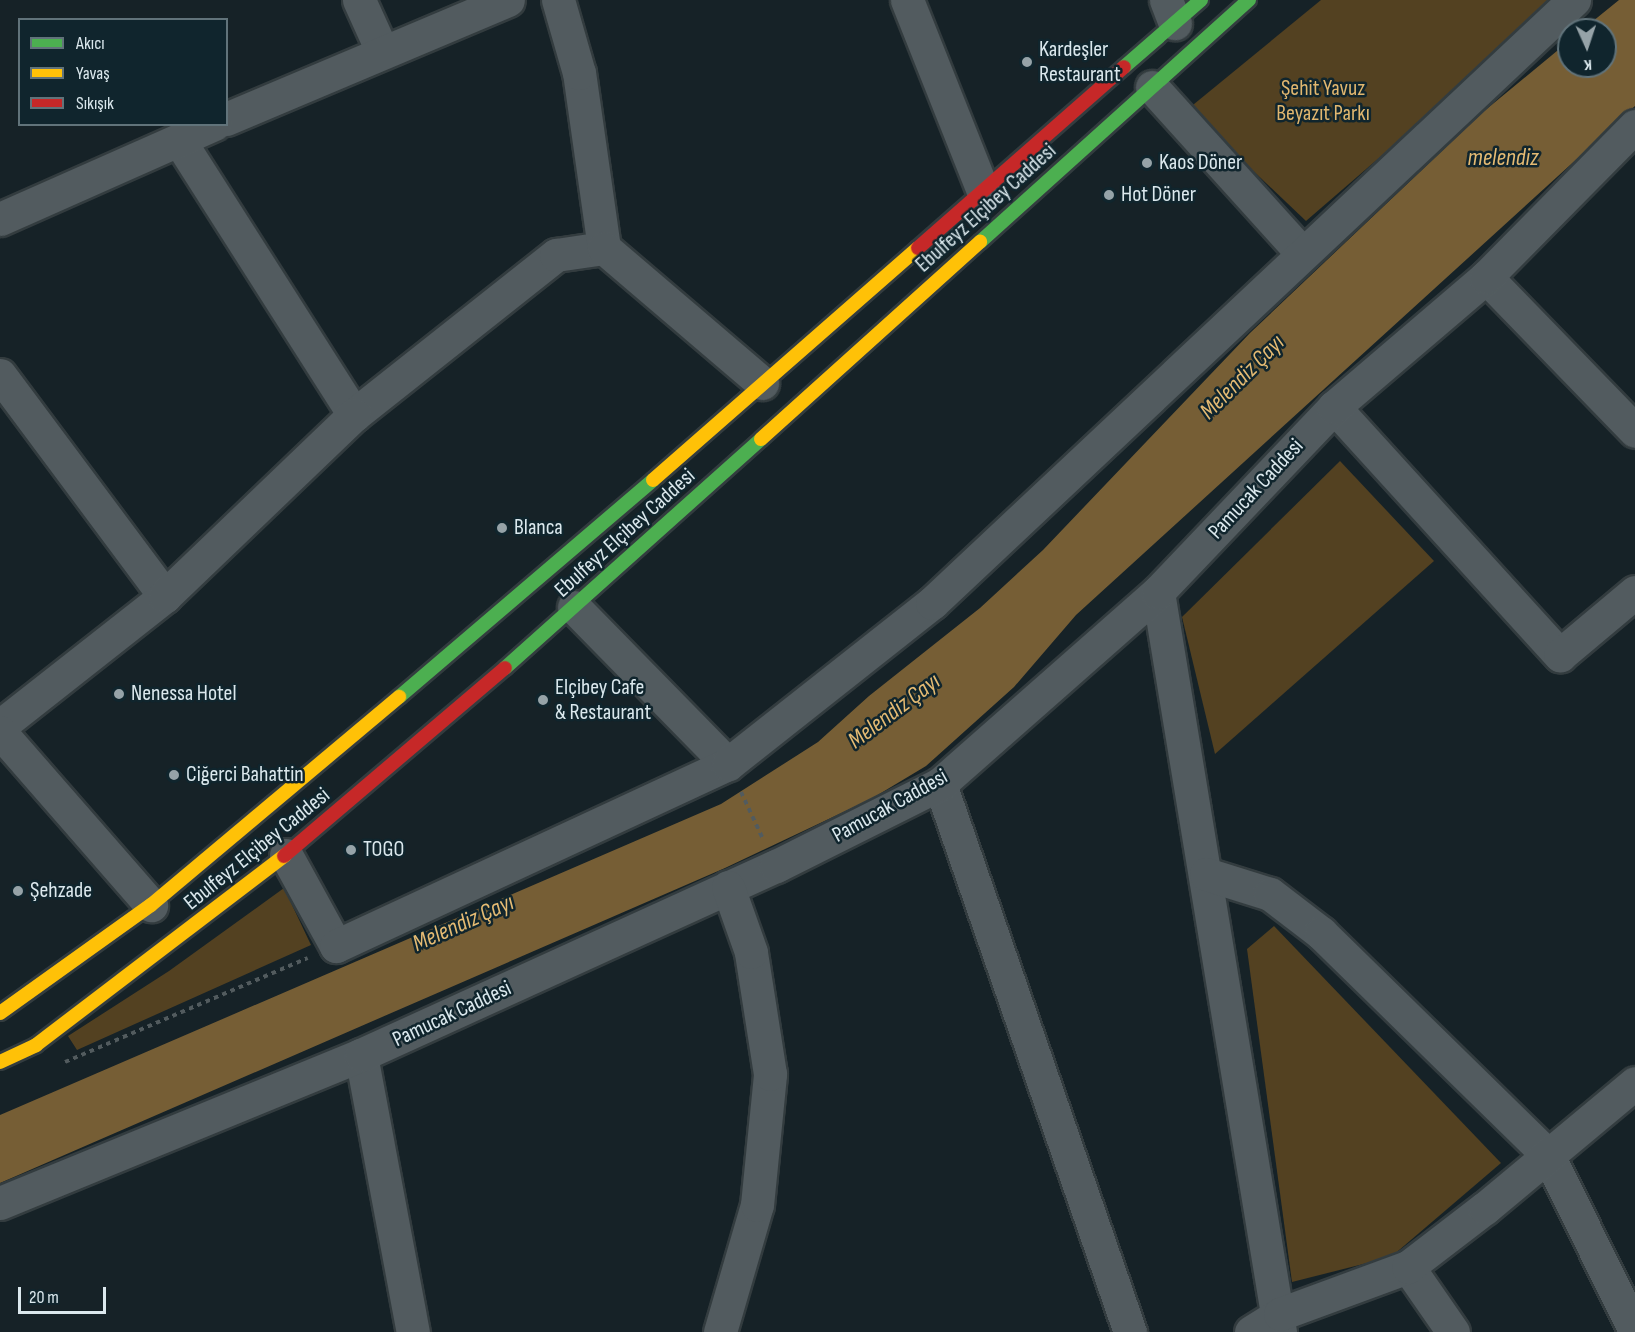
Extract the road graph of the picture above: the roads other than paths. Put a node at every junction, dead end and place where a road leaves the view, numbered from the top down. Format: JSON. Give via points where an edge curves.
{"nodes":[{"id":1,"x":359,"y":0,"type":"edge"},
{"id":2,"x":508,"y":0,"type":"edge"},
{"id":3,"x":558,"y":0,"type":"edge"},
{"id":4,"x":906,"y":0,"type":"edge"},
{"id":5,"x":1201,"y":0,"type":"edge"},
{"id":6,"x":1249,"y":0,"type":"edge"},
{"id":7,"x":1574,"y":0,"type":"edge"},
{"id":8,"x":1170,"y":11,"type":"edge"},
{"id":9,"x":382,"y":51,"type":"junction"},
{"id":10,"x":1152,"y":87,"type":"junction"},
{"id":11,"x":228,"y":118,"type":"edge"},
{"id":12,"x":210,"y":126,"type":"edge"},
{"id":13,"x":1635,"y":126,"type":"edge"},
{"id":14,"x":179,"y":140,"type":"junction"},
{"id":15,"x":983,"y":191,"type":"junction"},
{"id":16,"x":0,"y":219,"type":"edge"},
{"id":17,"x":604,"y":248,"type":"junction"},
{"id":18,"x":1302,"y":253,"type":"junction"},
{"id":19,"x":1486,"y":277,"type":"junction"},
{"id":20,"x":0,"y":375,"type":"edge"},
{"id":21,"x":762,"y":383,"type":"junction"},
{"id":22,"x":1334,"y":407,"type":"junction"},
{"id":23,"x":354,"y":415,"type":"junction"},
{"id":24,"x":1635,"y":431,"type":"edge"},
{"id":25,"x":1158,"y":592,"type":"junction"},
{"id":26,"x":1635,"y":592,"type":"edge"},
{"id":27,"x":165,"y":596,"type":"junction"},
{"id":28,"x":574,"y":607,"type":"junction"},
{"id":29,"x":0,"y":726,"type":"edge"},
{"id":30,"x":0,"y":732,"type":"edge"},
{"id":31,"x":728,"y":764,"type":"junction"},
{"id":32,"x":940,"y":784,"type":"junction"},
{"id":33,"x":286,"y":855,"type":"junction"},
{"id":34,"x":1206,"y":873,"type":"junction"},
{"id":35,"x":728,"y":887,"type":"junction"},
{"id":36,"x":151,"y":905,"type":"junction"},
{"id":37,"x":0,"y":1013,"type":"edge"},
{"id":38,"x":361,"y":1055,"type":"junction"},
{"id":39,"x":0,"y":1062,"type":"edge"},
{"id":40,"x":1635,"y":1083,"type":"edge"},
{"id":41,"x":1548,"y":1155,"type":"junction"},
{"id":42,"x":0,"y":1203,"type":"edge"},
{"id":43,"x":1408,"y":1267,"type":"junction"},
{"id":44,"x":1280,"y":1323,"type":"edge"},
{"id":45,"x":1635,"y":1331,"type":"edge"},
{"id":46,"x":413,"y":1332,"type":"edge"},
{"id":47,"x":720,"y":1332,"type":"edge"},
{"id":48,"x":1130,"y":1332,"type":"edge"},
{"id":49,"x":1251,"y":1332,"type":"edge"},
{"id":50,"x":1453,"y":1332,"type":"edge"}],
"edges":[{"from":1,"to":9,"type":"street"},
{"from":2,"to":9,"type":"street"},
{"from":3,"to":17,"type":"street","via":[[579,73]]},
{"from":4,"to":15,"type":"street"},
{"from":5,"to":8,"type":"main road","name":"Ebulfeyz Elçibey Caddesi"},
{"from":6,"to":10,"type":"main road","name":"Ebulfeyz Elçibey Caddesi"},
{"from":7,"to":18,"type":"street"},
{"from":8,"to":15,"type":"main road","name":"Ebulfeyz Elçibey Caddesi"},
{"from":9,"to":11,"type":"street"},
{"from":10,"to":18,"type":"street"},
{"from":10,"to":28,"type":"main road","name":"Ebulfeyz Elçibey Caddesi"},
{"from":12,"to":14,"type":"street"},
{"from":13,"to":19,"type":"street","name":"Pamucak Caddesi"},
{"from":14,"to":16,"type":"street"},
{"from":14,"to":23,"type":"street"},
{"from":15,"to":21,"type":"main road","name":"Ebulfeyz Elçibey Caddesi"},
{"from":17,"to":21,"type":"street"},
{"from":17,"to":23,"type":"street","via":[[556,255]]},
{"from":18,"to":31,"type":"street","via":[[932,603]]},
{"from":19,"to":22,"type":"street","name":"Pamucak Caddesi"},
{"from":19,"to":24,"type":"street"},
{"from":20,"to":27,"type":"street"},
{"from":21,"to":36,"type":"main road","name":"Ebulfeyz Elçibey Caddesi","via":[[545,575]]},
{"from":22,"to":25,"type":"street","name":"Pamucak Caddesi"},
{"from":22,"to":26,"type":"street","via":[[1560,655]]},
{"from":23,"to":27,"type":"street"},
{"from":25,"to":32,"type":"street","name":"Pamucak Caddesi"},
{"from":25,"to":34,"type":"street"},
{"from":27,"to":29,"type":"street"},
{"from":28,"to":31,"type":"street"},
{"from":28,"to":33,"type":"main road","name":"Ebulfeyz Elçibey Caddesi"},
{"from":30,"to":36,"type":"street"},
{"from":31,"to":33,"type":"street","via":[[336,946]]},
{"from":32,"to":35,"type":"street","name":"Pamucak Caddesi"},
{"from":32,"to":48,"type":"street"},
{"from":33,"to":39,"type":"main road","name":"Ebulfeyz Elçibey Caddesi","via":[[36,1045]]},
{"from":34,"to":41,"type":"street","via":[[1270,894],[1321,933]]},
{"from":34,"to":44,"type":"street"},
{"from":35,"to":38,"type":"street","name":"Pamucak Caddesi"},
{"from":35,"to":47,"type":"street","via":[[751,952],[770,1074],[757,1205]]},
{"from":36,"to":37,"type":"main road","name":"Ebulfeyz Elçibey Caddesi"},
{"from":38,"to":42,"type":"street","name":"Pamucak Caddesi"},
{"from":38,"to":46,"type":"street"},
{"from":40,"to":41,"type":"street"},
{"from":41,"to":43,"type":"street"},
{"from":41,"to":45,"type":"street"},
{"from":43,"to":44,"type":"street"},
{"from":43,"to":50,"type":"street"},
{"from":44,"to":49,"type":"street"}]}
